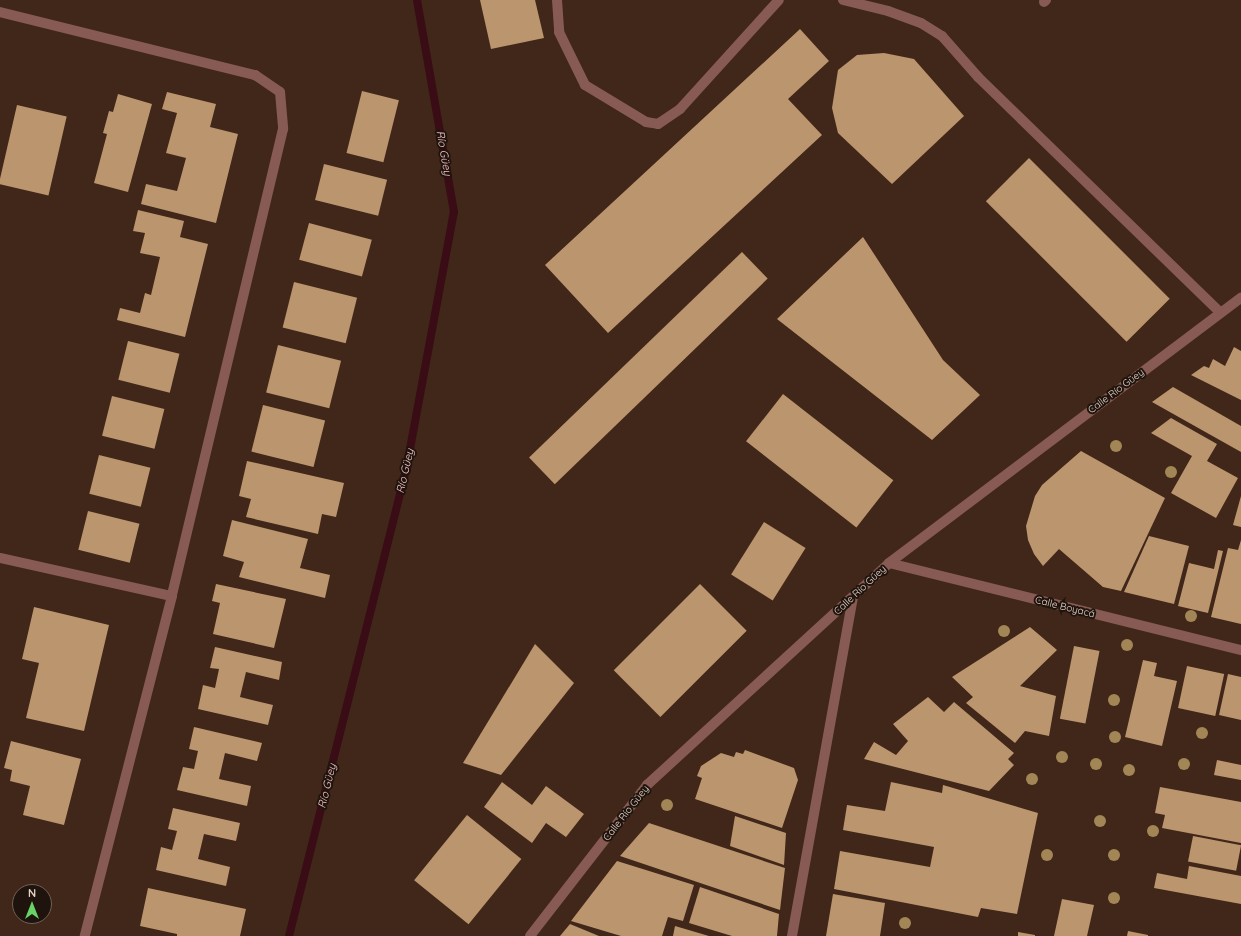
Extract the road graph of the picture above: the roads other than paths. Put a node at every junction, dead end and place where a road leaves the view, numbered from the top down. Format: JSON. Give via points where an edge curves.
{"nodes":[{"id":1,"x":557,"y":0,"type":"edge"},
{"id":2,"x":780,"y":0,"type":"edge"},
{"id":3,"x":843,"y":0,"type":"edge"},
{"id":4,"x":0,"y":12,"type":"edge"},
{"id":5,"x":1241,"y":298,"type":"edge"},
{"id":6,"x":1220,"y":312,"type":"junction"},
{"id":7,"x":0,"y":558,"type":"edge"},
{"id":8,"x":889,"y":564,"type":"junction"},
{"id":9,"x":172,"y":596,"type":"junction"},
{"id":10,"x":853,"y":597,"type":"junction"},
{"id":11,"x":1241,"y":650,"type":"edge"},
{"id":12,"x":84,"y":936,"type":"edge"},
{"id":13,"x":530,"y":936,"type":"edge"},
{"id":14,"x":792,"y":936,"type":"edge"}],
"edges":[{"from":1,"to":2,"type":"street","via":[[559,32],[585,85],[646,122],[658,124],[680,109]]},
{"from":3,"to":6,"type":"street","via":[[888,11],[921,23],[942,36],[978,77]]},
{"from":4,"to":9,"type":"street","via":[[255,75],[280,92],[283,129]]},
{"from":5,"to":6,"type":"street","name":"Calle Río Güey"},
{"from":6,"to":8,"type":"street","name":"Calle Río Güey"},
{"from":7,"to":9,"type":"street"},
{"from":8,"to":10,"type":"street","name":"Calle Río Güey"},
{"from":8,"to":11,"type":"street","name":"Calle Boyacá"},
{"from":9,"to":12,"type":"street"},
{"from":10,"to":13,"type":"street","name":"Calle Río Güey","via":[[647,785]]},
{"from":10,"to":14,"type":"street"}]}
